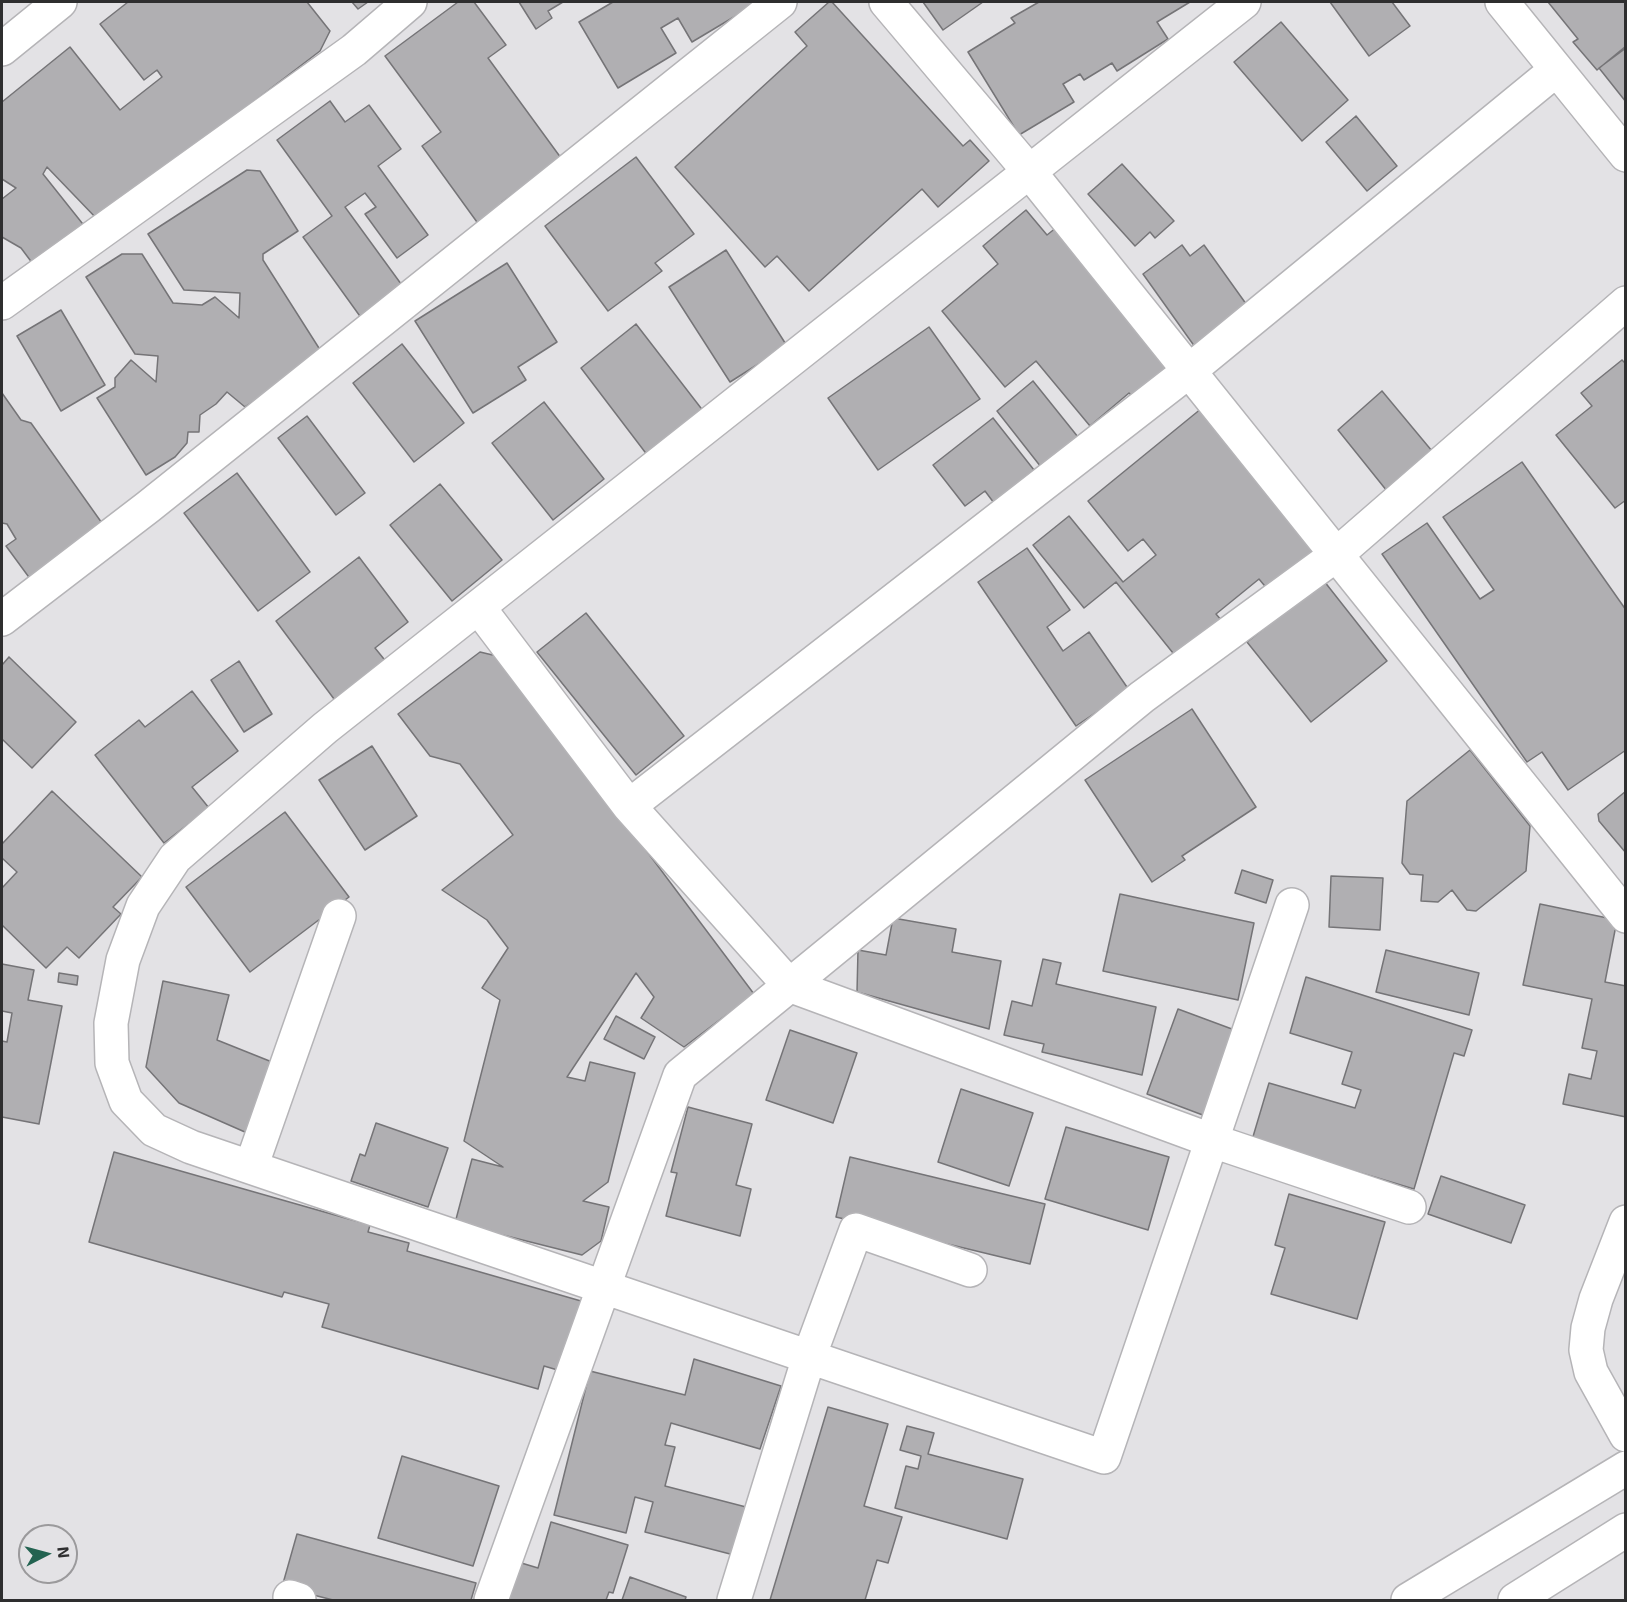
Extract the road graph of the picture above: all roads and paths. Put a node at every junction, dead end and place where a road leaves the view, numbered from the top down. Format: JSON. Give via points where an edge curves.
{"nodes":[{"id":1,"x":60,"y":2,"type":"edge"},
{"id":2,"x":410,"y":2,"type":"edge"},
{"id":3,"x":780,"y":2,"type":"edge"},
{"id":4,"x":886,"y":2,"type":"edge"},
{"id":5,"x":1244,"y":2,"type":"edge"},
{"id":6,"x":1502,"y":2,"type":"edge"},
{"id":7,"x":2,"y":49,"type":"edge"},
{"id":8,"x":1556,"y":70,"type":"junction"},
{"id":9,"x":1626,"y":155,"type":"edge"},
{"id":10,"x":1028,"y":170,"type":"junction"},
{"id":11,"x":2,"y":303,"type":"edge"},
{"id":12,"x":1626,"y":303,"type":"edge"},
{"id":13,"x":1189,"y":371,"type":"junction"},
{"id":14,"x":1335,"y":555,"type":"junction"},
{"id":15,"x":479,"y":608,"type":"junction"},
{"id":16,"x":2,"y":619,"type":"edge"},
{"id":17,"x":629,"y":806,"type":"junction"},
{"id":18,"x":1292,"y":905,"type":"dead end"},
{"id":19,"x":339,"y":916,"type":"dead end"},
{"id":20,"x":1626,"y":916,"type":"edge"},
{"id":21,"x":789,"y":985,"type":"junction"},
{"id":22,"x":1213,"y":1141,"type":"junction"},
{"id":23,"x":251,"y":1167,"type":"junction"},
{"id":24,"x":1409,"y":1207,"type":"dead end"},
{"id":25,"x":1626,"y":1222,"type":"edge"},
{"id":26,"x":970,"y":1270,"type":"dead end"},
{"id":27,"x":604,"y":1288,"type":"junction"},
{"id":28,"x":809,"y":1357,"type":"junction"},
{"id":29,"x":1626,"y":1435,"type":"edge"},
{"id":30,"x":1626,"y":1468,"type":"edge"},
{"id":31,"x":1626,"y":1530,"type":"edge"},
{"id":32,"x":491,"y":1600,"type":"edge"},
{"id":33,"x":734,"y":1600,"type":"edge"},
{"id":34,"x":1408,"y":1600,"type":"edge"},
{"id":35,"x":1515,"y":1600,"type":"edge"}],
"edges":[{"from":1,"to":7,"type":"street"},
{"from":2,"to":11,"type":"street","via":[[354,50]]},
{"from":3,"to":16,"type":"street"},
{"from":4,"to":10,"type":"street"},
{"from":5,"to":10,"type":"street"},
{"from":6,"to":8,"type":"street"},
{"from":8,"to":9,"type":"street"},
{"from":8,"to":13,"type":"street"},
{"from":10,"to":13,"type":"street"},
{"from":10,"to":15,"type":"street"},
{"from":12,"to":14,"type":"street"},
{"from":13,"to":14,"type":"street"},
{"from":13,"to":17,"type":"street"},
{"from":14,"to":20,"type":"street"},
{"from":14,"to":21,"type":"street","via":[[1142,697]]},
{"from":15,"to":17,"type":"street"},
{"from":15,"to":23,"type":"street","via":[[325,728],[217,819],[175,858],[143,906],[123,960],[111,1023],[112,1063],[126,1101],[154,1130]]},
{"from":17,"to":21,"type":"street"},
{"from":18,"to":22,"type":"street"},
{"from":19,"to":23,"type":"street"},
{"from":21,"to":22,"type":"street"},
{"from":21,"to":27,"type":"street","via":[[680,1075]]},
{"from":22,"to":24,"type":"street"},
{"from":22,"to":28,"type":"street","via":[[1104,1457]]},
{"from":23,"to":27,"type":"street"},
{"from":25,"to":29,"type":"street","via":[[1596,1299],[1586,1350],[1591,1372]]},
{"from":26,"to":28,"type":"street","via":[[856,1230]]},
{"from":27,"to":28,"type":"street"},
{"from":27,"to":32,"type":"street"},
{"from":28,"to":33,"type":"street"},
{"from":30,"to":34,"type":"street"},
{"from":31,"to":35,"type":"street"}]}
